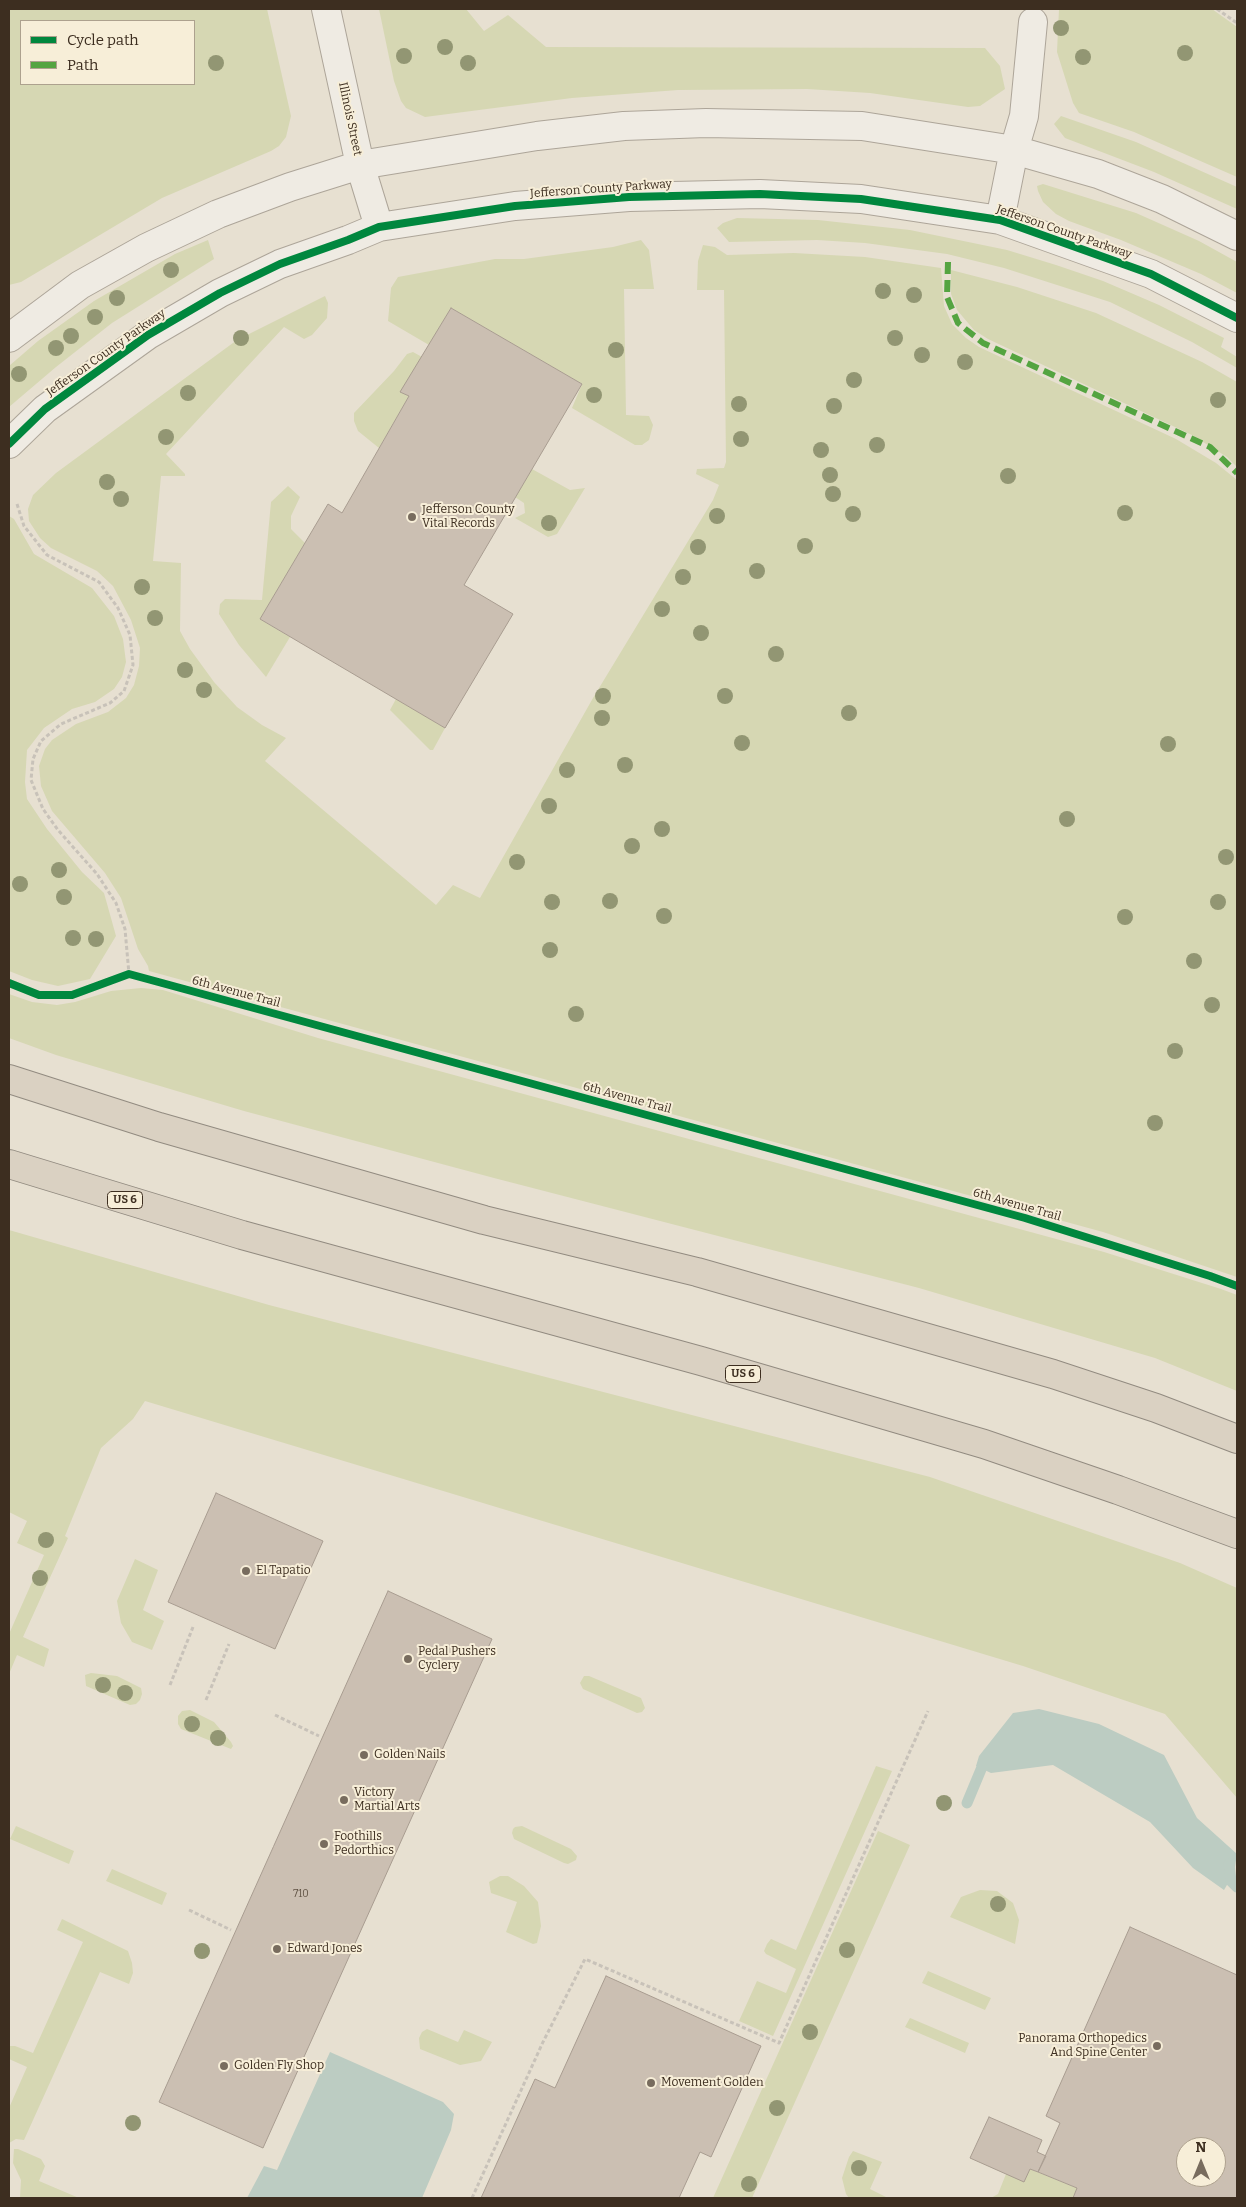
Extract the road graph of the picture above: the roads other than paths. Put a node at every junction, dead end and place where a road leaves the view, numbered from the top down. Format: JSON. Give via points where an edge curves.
{"nodes":[{"id":1,"x":326,"y":9,"type":"edge"},
{"id":2,"x":1033,"y":22,"type":"dead end"},
{"id":3,"x":1014,"y":150,"type":"junction"},
{"id":4,"x":360,"y":166,"type":"junction"},
{"id":5,"x":1000,"y":220,"type":"junction"},
{"id":6,"x":379,"y":227,"type":"junction"},
{"id":7,"x":1237,"y":236,"type":"edge"},
{"id":8,"x":1237,"y":318,"type":"edge"},
{"id":9,"x":9,"y":338,"type":"edge"},
{"id":10,"x":9,"y":444,"type":"edge"},
{"id":11,"x":9,"y":1079,"type":"edge"},
{"id":12,"x":9,"y":1164,"type":"edge"},
{"id":13,"x":1237,"y":1438,"type":"edge"},
{"id":14,"x":1237,"y":1534,"type":"edge"}],
"edges":[{"from":1,"to":4,"type":"street","name":"Illinois Street"},
{"from":2,"to":3,"type":"street","via":[[1024,116]]},
{"from":3,"to":4,"type":"street","via":[[862,126],[706,123],[624,126],[537,136]]},
{"from":3,"to":5,"type":"street"},
{"from":3,"to":7,"type":"street","via":[[1098,174],[1162,199]]},
{"from":4,"to":6,"type":"street","name":"Illinois Street"},
{"from":4,"to":9,"type":"street","via":[[218,214],[146,248],[80,285]]},
{"from":5,"to":6,"type":"street","name":"Jefferson County Parkway","via":[[861,199],[760,194],[639,196],[525,206]]},
{"from":5,"to":8,"type":"street","name":"Jefferson County Parkway","via":[[1150,274]]},
{"from":6,"to":10,"type":"street","name":"Jefferson County Parkway","via":[[280,264],[220,293],[148,335],[45,409]]},
{"from":11,"to":13,"type":"highway","via":[[159,1128],[484,1220],[696,1272],[1053,1374]]},
{"from":12,"to":14,"type":"highway","number":"US 6","via":[[251,1238],[701,1361],[984,1444]]}]}
